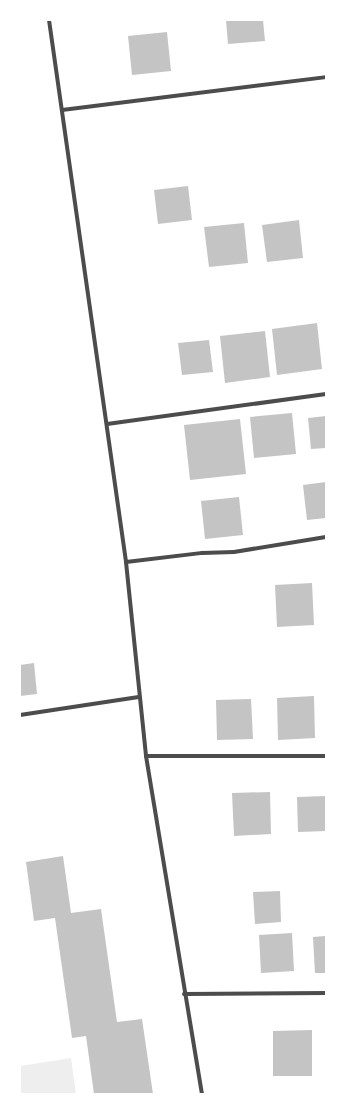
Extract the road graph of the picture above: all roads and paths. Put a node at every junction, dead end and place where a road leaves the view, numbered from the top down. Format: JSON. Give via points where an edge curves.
{"nodes":[{"id":1,"x":49,"y":20,"type":"edge"},
{"id":2,"x":326,"y":77,"type":"edge"},
{"id":3,"x":62,"y":110,"type":"junction"},
{"id":4,"x":326,"y":394,"type":"edge"},
{"id":5,"x":107,"y":424,"type":"junction"},
{"id":6,"x":326,"y":537,"type":"edge"},
{"id":7,"x":126,"y":562,"type":"junction"},
{"id":8,"x":139,"y":697,"type":"junction"},
{"id":9,"x":20,"y":715,"type":"edge"},
{"id":10,"x":146,"y":756,"type":"junction"},
{"id":11,"x":326,"y":756,"type":"edge"},
{"id":12,"x":326,"y":993,"type":"edge"},
{"id":13,"x":184,"y":994,"type":"junction"},
{"id":14,"x":202,"y":1094,"type":"edge"}],
"edges":[{"from":1,"to":3,"type":"street"},
{"from":2,"to":3,"type":"street"},
{"from":3,"to":5,"type":"street"},
{"from":4,"to":5,"type":"street"},
{"from":5,"to":7,"type":"street"},
{"from":6,"to":7,"type":"street","via":[[234,552]]},
{"from":7,"to":8,"type":"street"},
{"from":8,"to":9,"type":"street"},
{"from":8,"to":10,"type":"street"},
{"from":10,"to":11,"type":"street"},
{"from":10,"to":13,"type":"street"},
{"from":12,"to":13,"type":"street"},
{"from":13,"to":14,"type":"street"}]}
